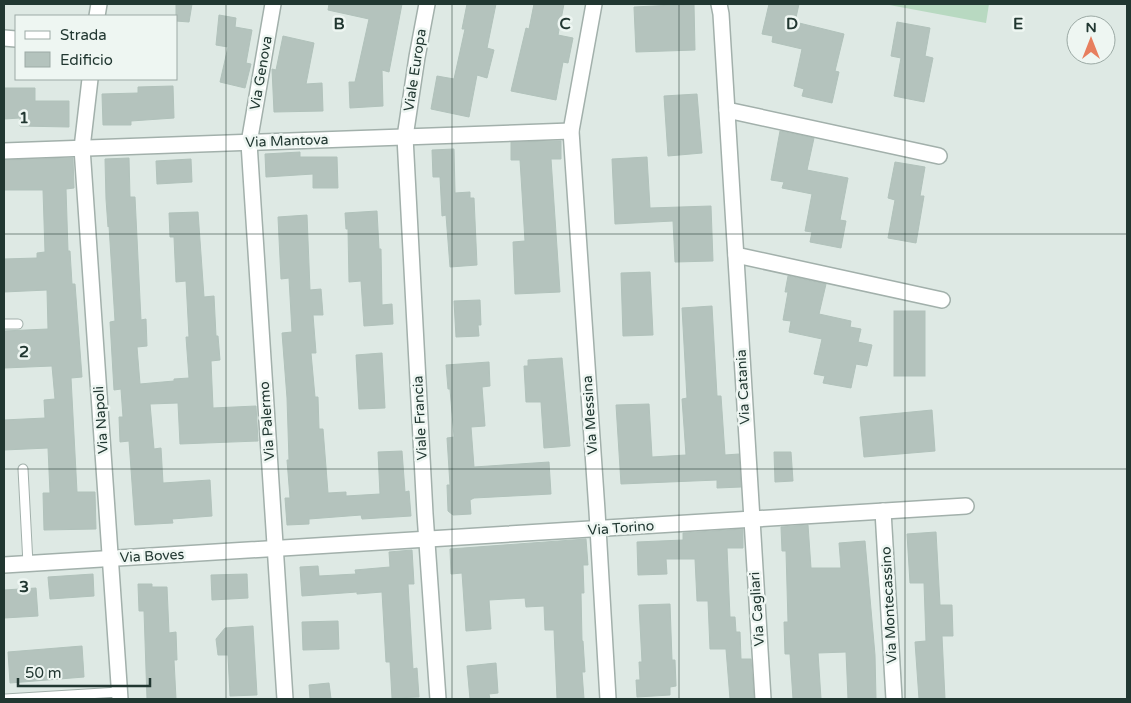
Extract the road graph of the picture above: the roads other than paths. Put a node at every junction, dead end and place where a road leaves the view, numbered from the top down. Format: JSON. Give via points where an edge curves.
{"nodes":[{"id":1,"x":273,"y":4,"type":"edge"},
{"id":2,"x":427,"y":4,"type":"edge"},
{"id":3,"x":594,"y":4,"type":"edge"},
{"id":4,"x":719,"y":4,"type":"edge"},
{"id":5,"x":90,"y":80,"type":"edge"},
{"id":6,"x":727,"y":110,"type":"junction"},
{"id":7,"x":571,"y":131,"type":"junction"},
{"id":8,"x":405,"y":137,"type":"junction"},
{"id":9,"x":249,"y":143,"type":"junction"},
{"id":10,"x":82,"y":148,"type":"junction"},
{"id":11,"x":4,"y":151,"type":"edge"},
{"id":12,"x":939,"y":156,"type":"dead end"},
{"id":13,"x":736,"y":255,"type":"junction"},
{"id":14,"x":942,"y":300,"type":"dead end"},
{"id":15,"x":4,"y":324,"type":"edge"},
{"id":16,"x":18,"y":324,"type":"dead end"},
{"id":17,"x":23,"y":469,"type":"dead end"},
{"id":18,"x":966,"y":506,"type":"dead end"},
{"id":19,"x":883,"y":511,"type":"junction"},
{"id":20,"x":751,"y":520,"type":"junction"},
{"id":21,"x":598,"y":529,"type":"junction"},
{"id":22,"x":427,"y":540,"type":"junction"},
{"id":23,"x":275,"y":549,"type":"junction"},
{"id":24,"x":110,"y":559,"type":"junction"},
{"id":25,"x":28,"y":564,"type":"junction"},
{"id":26,"x":4,"y":565,"type":"edge"},
{"id":27,"x":120,"y":696,"type":"edge"},
{"id":28,"x":5,"y":699,"type":"edge"},
{"id":29,"x":285,"y":699,"type":"edge"},
{"id":30,"x":438,"y":699,"type":"edge"},
{"id":31,"x":608,"y":699,"type":"edge"},
{"id":32,"x":763,"y":699,"type":"edge"},
{"id":33,"x":894,"y":699,"type":"edge"}],
"edges":[{"from":1,"to":9,"type":"street","name":"Via Genova"},
{"from":2,"to":8,"type":"street","name":"Viale Europa"},
{"from":3,"to":7,"type":"street"},
{"from":4,"to":6,"type":"street","name":"Via Catania"},
{"from":5,"to":10,"type":"street","name":"Via Napoli"},
{"from":6,"to":12,"type":"street"},
{"from":6,"to":13,"type":"street","name":"Via Catania"},
{"from":7,"to":8,"type":"street","name":"Via Mantova"},
{"from":7,"to":21,"type":"street","name":"Via Messina"},
{"from":8,"to":9,"type":"street","name":"Via Mantova"},
{"from":8,"to":22,"type":"street","name":"Viale Francia"},
{"from":9,"to":10,"type":"street","name":"Via Mantova"},
{"from":9,"to":23,"type":"street","name":"Via Palermo"},
{"from":10,"to":11,"type":"street","name":"Via Mantova"},
{"from":10,"to":24,"type":"street","name":"Via Napoli"},
{"from":13,"to":14,"type":"street"},
{"from":13,"to":20,"type":"street","name":"Via Catania"},
{"from":15,"to":16,"type":"lane"},
{"from":17,"to":25,"type":"lane"},
{"from":18,"to":19,"type":"street","name":"Via Torino"},
{"from":19,"to":20,"type":"street","name":"Via Torino"},
{"from":19,"to":33,"type":"street","name":"Via Montecassino"},
{"from":20,"to":21,"type":"street","name":"Via Torino"},
{"from":20,"to":32,"type":"street","name":"Via Cagliari"},
{"from":21,"to":22,"type":"street","name":"Via Torino"},
{"from":21,"to":31,"type":"street","name":"Via Messina"},
{"from":22,"to":23,"type":"street","name":"Via Torino"},
{"from":22,"to":30,"type":"street","name":"Viale Francia"},
{"from":23,"to":24,"type":"street","name":"Via Boves"},
{"from":23,"to":29,"type":"street","name":"Via Palermo"},
{"from":24,"to":25,"type":"street","name":"Via Boves"},
{"from":24,"to":27,"type":"street","name":"Via Napoli"},
{"from":25,"to":26,"type":"street","name":"Via Boves"},
{"from":27,"to":28,"type":"lane","name":"Via Napoli"}]}
